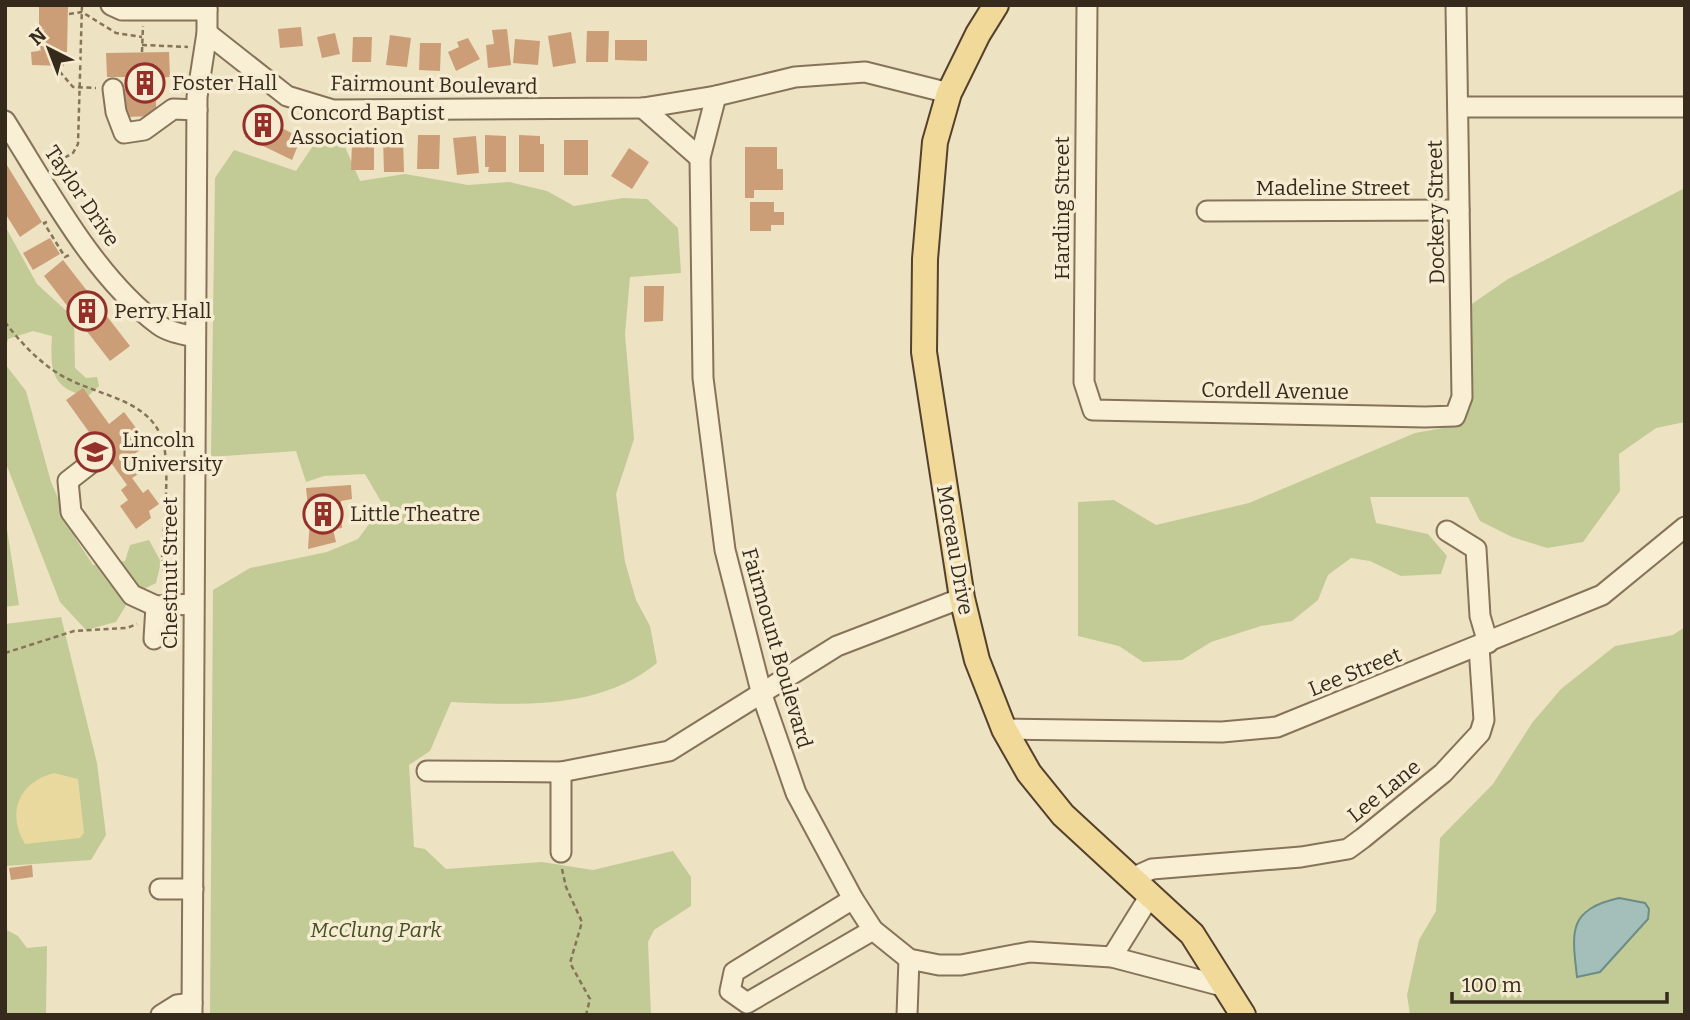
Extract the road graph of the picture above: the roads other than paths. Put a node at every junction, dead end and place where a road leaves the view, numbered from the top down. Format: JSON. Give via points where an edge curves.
{"nodes":[{"id":1,"x":111,"y":5,"type":"edge"},
{"id":2,"x":996,"y":5,"type":"edge"},
{"id":3,"x":1087,"y":5,"type":"edge"},
{"id":4,"x":1456,"y":5,"type":"edge"},
{"id":5,"x":207,"y":8,"type":"edge"},
{"id":6,"x":206,"y":40,"type":"junction"},
{"id":7,"x":113,"y":89,"type":"road end"},
{"id":8,"x":949,"y":93,"type":"junction"},
{"id":9,"x":716,"y":96,"type":"junction"},
{"id":10,"x":1458,"y":107,"type":"junction"},
{"id":11,"x":1685,"y":107,"type":"edge"},
{"id":12,"x":643,"y":108,"type":"junction"},
{"id":13,"x":197,"y":110,"type":"junction"},
{"id":14,"x":5,"y":121,"type":"edge"},
{"id":15,"x":700,"y":158,"type":"junction"},
{"id":16,"x":1459,"y":210,"type":"junction"},
{"id":17,"x":1208,"y":211,"type":"dead end"},
{"id":18,"x":194,"y":338,"type":"junction"},
{"id":19,"x":1093,"y":410,"type":"joint"},
{"id":20,"x":1455,"y":416,"type":"joint"},
{"id":21,"x":104,"y":453,"type":"dead end"},
{"id":22,"x":1685,"y":527,"type":"edge"},
{"id":23,"x":1447,"y":531,"type":"dead end"},
{"id":24,"x":962,"y":598,"type":"junction"},
{"id":25,"x":193,"y":604,"type":"junction"},
{"id":26,"x":156,"y":611,"type":"junction"},
{"id":27,"x":155,"y":639,"type":"dead end"},
{"id":28,"x":1484,"y":645,"type":"junction"},
{"id":29,"x":762,"y":695,"type":"junction"},
{"id":30,"x":1004,"y":729,"type":"junction"},
{"id":31,"x":427,"y":771,"type":"dead end"},
{"id":32,"x":561,"y":772,"type":"junction"},
{"id":33,"x":561,"y":852,"type":"road end"},
{"id":34,"x":1132,"y":878,"type":"junction"},
{"id":35,"x":160,"y":889,"type":"dead end"},
{"id":36,"x":192,"y":889,"type":"junction"},
{"id":37,"x":1151,"y":894,"type":"junction"},
{"id":38,"x":853,"y":899,"type":"junction"},
{"id":39,"x":873,"y":930,"type":"junction"},
{"id":40,"x":1112,"y":957,"type":"junction"},
{"id":41,"x":909,"y":959,"type":"junction"},
{"id":42,"x":1226,"y":986,"type":"junction"},
{"id":43,"x":192,"y":1009,"type":"edge"},
{"id":44,"x":161,"y":1015,"type":"edge"},
{"id":45,"x":907,"y":1015,"type":"edge"},
{"id":46,"x":1243,"y":1015,"type":"edge"}],
"edges":[{"from":1,"to":5,"type":"street","via":[[122,10]]},
{"from":2,"to":8,"type":"main road","name":"Moreau Drive"},
{"from":3,"to":19,"type":"street","name":"Harding Street","via":[[1084,382]]},
{"from":4,"to":10,"type":"street","name":"Dockery Street"},
{"from":5,"to":6,"type":"street","name":"Chestnut Street"},
{"from":6,"to":12,"type":"street","name":"Fairmount Boulevard","via":[[287,96],[333,110]]},
{"from":6,"to":13,"type":"street","name":"Chestnut Street"},
{"from":7,"to":13,"type":"street","via":[[124,133],[145,130],[173,109]]},
{"from":8,"to":9,"type":"street","via":[[865,72],[794,77]]},
{"from":8,"to":24,"type":"main road","name":"Moreau Drive","via":[[935,142],[925,259],[924,352]]},
{"from":9,"to":12,"type":"street","name":"Fairmount Boulevard"},
{"from":9,"to":15,"type":"street","name":"Fairmount Boulevard"},
{"from":10,"to":11,"type":"street"},
{"from":10,"to":16,"type":"street","name":"Dockery Street"},
{"from":12,"to":15,"type":"street"},
{"from":13,"to":18,"type":"street","name":"Chestnut Street"},
{"from":14,"to":18,"type":"street","name":"Taylor Drive","via":[[80,241],[161,327]]},
{"from":15,"to":29,"type":"street","name":"Fairmount Boulevard","via":[[703,378],[724,550]]},
{"from":16,"to":17,"type":"street","name":"Madeline Street"},
{"from":16,"to":20,"type":"street","name":"Dockery Street","via":[[1462,397]]},
{"from":18,"to":25,"type":"street","name":"Chestnut Street"},
{"from":19,"to":20,"type":"street","name":"Cordell Avenue"},
{"from":21,"to":26,"type":"street","via":[[68,481],[71,512],[132,595]]},
{"from":22,"to":28,"type":"street","name":"Lee Street","via":[[1602,596]]},
{"from":23,"to":28,"type":"street","name":"Lee Lane","via":[[1476,549]]},
{"from":24,"to":29,"type":"street","via":[[837,646]]},
{"from":24,"to":30,"type":"main road","name":"Moreau Drive","via":[[977,660]]},
{"from":25,"to":26,"type":"street"},
{"from":25,"to":36,"type":"street","name":"Chestnut Street"},
{"from":26,"to":27,"type":"street"},
{"from":28,"to":30,"type":"street","name":"Lee Street","via":[[1277,727],[1222,732]]},
{"from":28,"to":34,"type":"street","name":"Lee Lane","via":[[1480,733],[1443,773],[1348,849],[1152,869]]},
{"from":29,"to":32,"type":"street","via":[[669,751]]},
{"from":29,"to":38,"type":"street","name":"Fairmount Boulevard","via":[[796,793]]},
{"from":30,"to":34,"type":"main road","name":"Moreau Drive","via":[[1029,773],[1063,815]]},
{"from":31,"to":32,"type":"street"},
{"from":32,"to":33,"type":"street"},
{"from":34,"to":37,"type":"main road","name":"Moreau Drive"},
{"from":35,"to":36,"type":"street"},
{"from":36,"to":43,"type":"street","name":"Chestnut Street"},
{"from":37,"to":40,"type":"street"},
{"from":37,"to":42,"type":"main road","name":"Moreau Drive","via":[[1192,934]]},
{"from":38,"to":39,"type":"street","name":"Fairmount Boulevard"},
{"from":38,"to":39,"type":"street","via":[[734,972],[730,992],[747,1003]]},
{"from":39,"to":41,"type":"street","name":"Fairmount Boulevard"},
{"from":40,"to":41,"type":"street","name":"Fairmount Boulevard","via":[[1030,952],[961,965]]},
{"from":40,"to":42,"type":"street","name":"Fairmount Boulevard"},
{"from":41,"to":45,"type":"street"},
{"from":42,"to":46,"type":"main road","name":"Moreau Drive"},
{"from":43,"to":44,"type":"street","via":[[177,1005]]}]}
